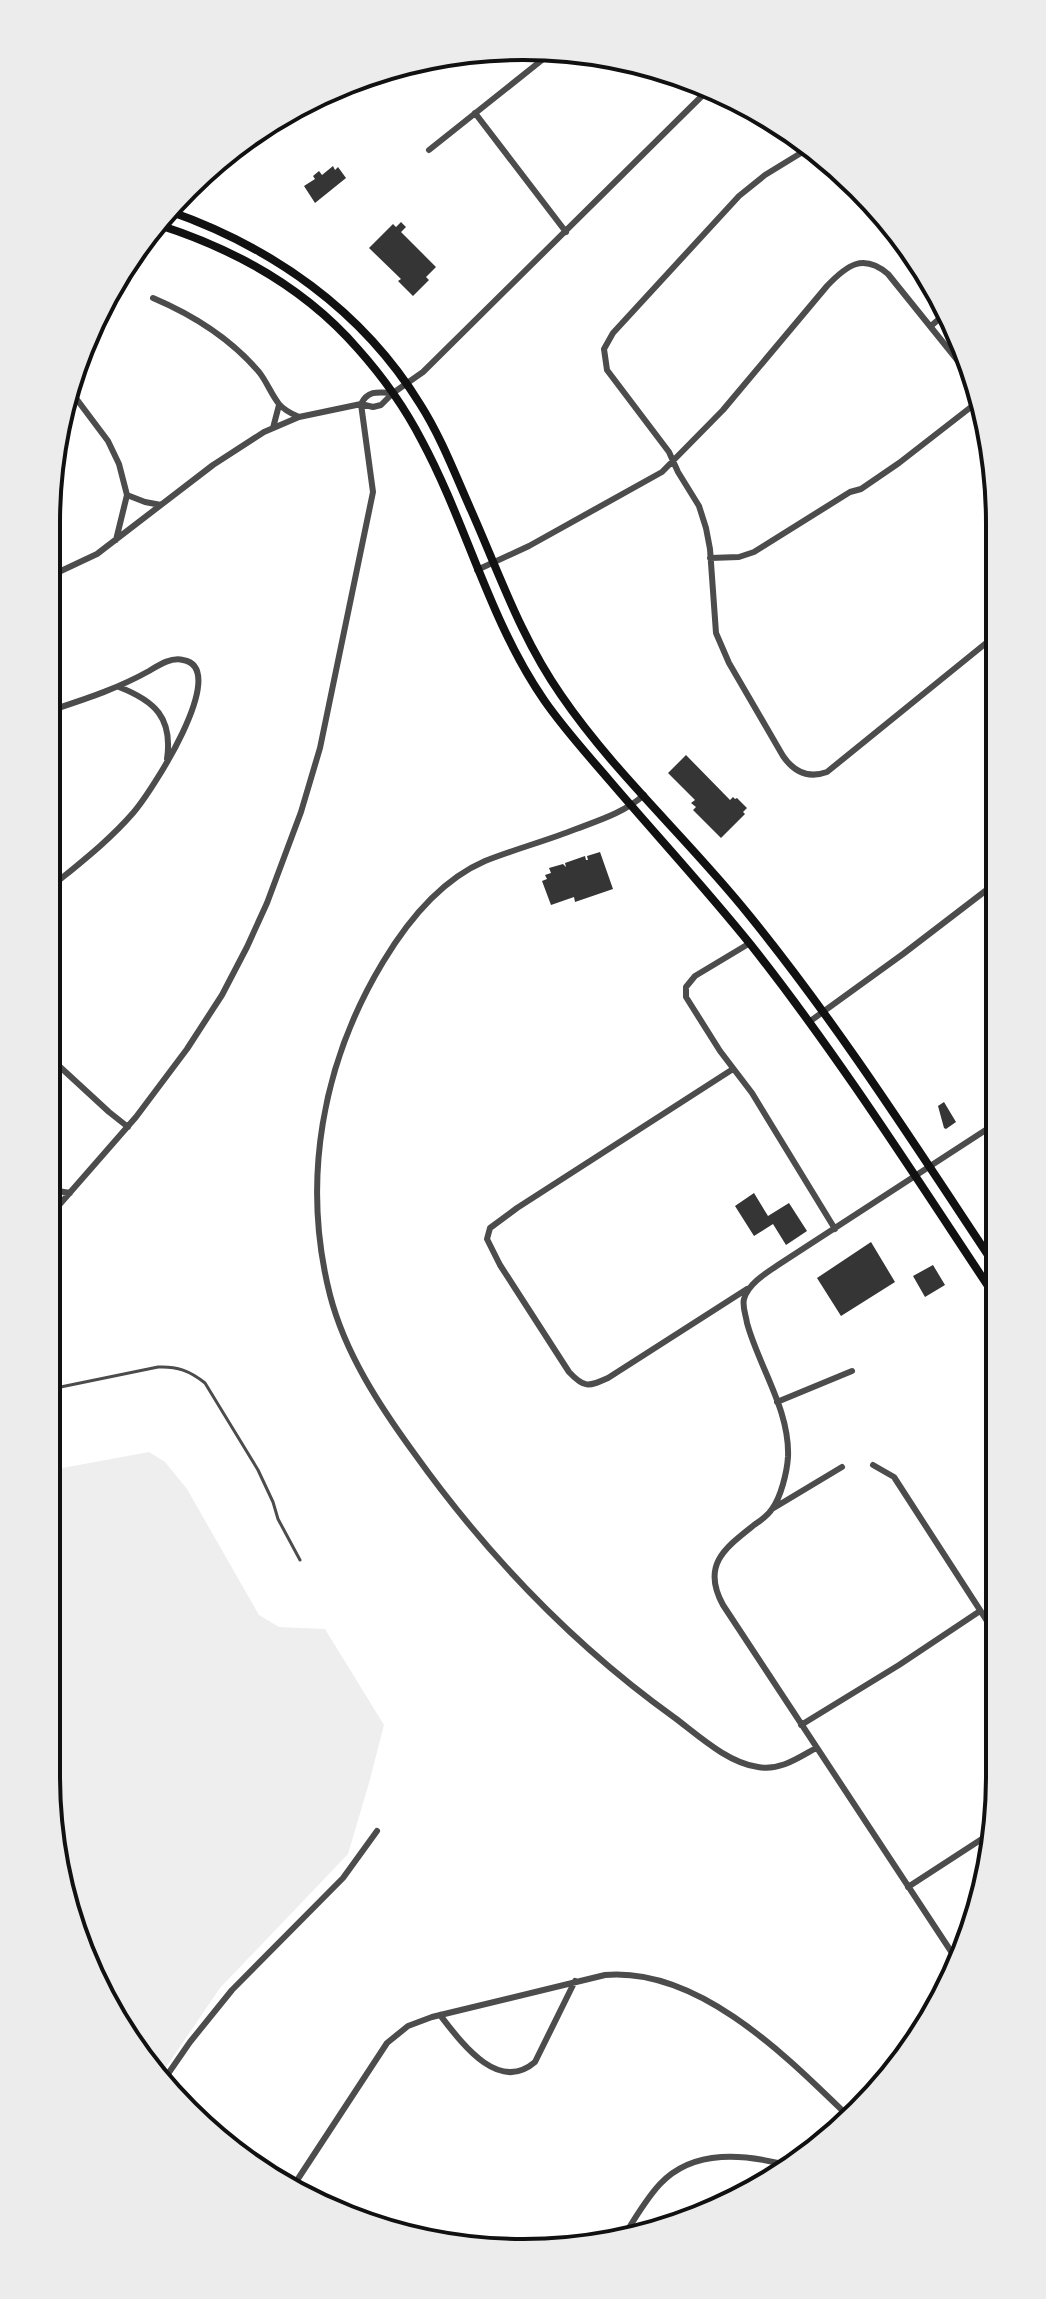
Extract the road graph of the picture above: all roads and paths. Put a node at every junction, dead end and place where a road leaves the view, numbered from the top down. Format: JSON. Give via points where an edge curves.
{"nodes":[{"id":1,"x":541,"y":61,"type":"edge"},
{"id":2,"x":702,"y":96,"type":"edge"},
{"id":3,"x":475,"y":113,"type":"junction"},
{"id":4,"x":429,"y":150,"type":"dead end"},
{"id":5,"x":801,"y":153,"type":"edge"},
{"id":6,"x":179,"y":214,"type":"edge"},
{"id":7,"x":167,"y":228,"type":"edge"},
{"id":8,"x":566,"y":232,"type":"junction"},
{"id":9,"x":153,"y":298,"type":"dead end"},
{"id":10,"x":939,"y":319,"type":"edge"},
{"id":11,"x":931,"y":326,"type":"junction"},
{"id":12,"x":955,"y":356,"type":"edge"},
{"id":13,"x":407,"y":385,"type":"junction"},
{"id":14,"x":393,"y":393,"type":"junction"},
{"id":15,"x":77,"y":400,"type":"edge"},
{"id":16,"x":361,"y":404,"type":"junction"},
{"id":17,"x":279,"y":405,"type":"junction"},
{"id":18,"x":971,"y":407,"type":"edge"},
{"id":19,"x":299,"y":417,"type":"junction"},
{"id":20,"x":273,"y":428,"type":"junction"},
{"id":21,"x":673,"y":462,"type":"junction"},
{"id":22,"x":127,"y":495,"type":"junction"},
{"id":23,"x":161,"y":505,"type":"junction"},
{"id":24,"x":116,"y":540,"type":"junction"},
{"id":25,"x":710,"y":558,"type":"junction"},
{"id":26,"x":493,"y":563,"type":"junction"},
{"id":27,"x":477,"y":570,"type":"junction"},
{"id":28,"x":60,"y":572,"type":"edge"},
{"id":29,"x":986,"y":643,"type":"edge"},
{"id":30,"x":119,"y":687,"type":"junction"},
{"id":31,"x":60,"y":707,"type":"edge"},
{"id":32,"x":166,"y":764,"type":"junction"},
{"id":33,"x":644,"y":795,"type":"junction"},
{"id":34,"x":631,"y":806,"type":"junction"},
{"id":35,"x":60,"y":879,"type":"edge"},
{"id":36,"x":986,"y":890,"type":"edge"},
{"id":37,"x":750,"y":943,"type":"junction"},
{"id":38,"x":823,"y":1012,"type":"junction"},
{"id":39,"x":809,"y":1022,"type":"junction"},
{"id":40,"x":60,"y":1067,"type":"edge"},
{"id":41,"x":733,"y":1069,"type":"junction"},
{"id":42,"x":128,"y":1127,"type":"junction"},
{"id":43,"x":986,"y":1130,"type":"edge"},
{"id":44,"x":930,"y":1167,"type":"junction"},
{"id":45,"x":916,"y":1175,"type":"junction"},
{"id":46,"x":60,"y":1191,"type":"edge"},
{"id":47,"x":70,"y":1193,"type":"junction"},
{"id":48,"x":60,"y":1204,"type":"edge"},
{"id":49,"x":835,"y":1229,"type":"junction"},
{"id":50,"x":986,"y":1252,"type":"edge"},
{"id":51,"x":986,"y":1283,"type":"edge"},
{"id":52,"x":751,"y":1287,"type":"junction"},
{"id":53,"x":852,"y":1371,"type":"dead end"},
{"id":54,"x":60,"y":1387,"type":"edge"},
{"id":55,"x":777,"y":1402,"type":"junction"},
{"id":56,"x":873,"y":1465,"type":"dead end"},
{"id":57,"x":842,"y":1467,"type":"dead end"},
{"id":58,"x":772,"y":1509,"type":"junction"},
{"id":59,"x":300,"y":1560,"type":"dead end"},
{"id":60,"x":980,"y":1611,"type":"junction"},
{"id":61,"x":986,"y":1620,"type":"edge"},
{"id":62,"x":801,"y":1725,"type":"junction"},
{"id":63,"x":816,"y":1748,"type":"junction"},
{"id":64,"x":377,"y":1831,"type":"dead end"},
{"id":65,"x":981,"y":1839,"type":"edge"},
{"id":66,"x":908,"y":1887,"type":"junction"},
{"id":67,"x":951,"y":1952,"type":"edge"},
{"id":68,"x":576,"y":1980,"type":"junction"},
{"id":69,"x":440,"y":2015,"type":"junction"},
{"id":70,"x":169,"y":2073,"type":"edge"},
{"id":71,"x":842,"y":2111,"type":"edge"},
{"id":72,"x":776,"y":2163,"type":"edge"},
{"id":73,"x":298,"y":2181,"type":"edge"},
{"id":74,"x":631,"y":2226,"type":"edge"}],
"edges":[{"from":1,"to":3,"type":"street"},
{"from":2,"to":8,"type":"street"},
{"from":3,"to":4,"type":"street"},
{"from":3,"to":8,"type":"street"},
{"from":5,"to":21,"type":"street","via":[[739,196],[606,343],[610,377]]},
{"from":6,"to":13,"type":"main road","via":[[234,237],[311,284],[359,325]]},
{"from":7,"to":14,"type":"main road","via":[[274,277],[342,332]]},
{"from":8,"to":13,"type":"street"},
{"from":9,"to":17,"type":"street","via":[[227,341],[260,374]]},
{"from":10,"to":11,"type":"street"},
{"from":11,"to":12,"type":"street"},
{"from":11,"to":21,"type":"street","via":[[881,268],[864,263],[846,268]]},
{"from":13,"to":14,"type":"street"},
{"from":13,"to":26,"type":"main road","via":[[433,428]]},
{"from":14,"to":16,"type":"street","via":[[381,405]]},
{"from":14,"to":16,"type":"street","via":[[375,391]]},
{"from":14,"to":27,"type":"main road","via":[[429,455]]},
{"from":15,"to":22,"type":"street","via":[[108,441]]},
{"from":16,"to":19,"type":"street"},
{"from":16,"to":42,"type":"street","via":[[373,492],[320,748],[301,812],[259,924],[222,995]]},
{"from":17,"to":19,"type":"street"},
{"from":17,"to":20,"type":"street"},
{"from":18,"to":25,"type":"street","via":[[873,481],[754,552]]},
{"from":19,"to":20,"type":"street"},
{"from":20,"to":23,"type":"street","via":[[225,456]]},
{"from":21,"to":25,"type":"street","via":[[699,506]]},
{"from":21,"to":26,"type":"street","via":[[647,482]]},
{"from":22,"to":23,"type":"street"},
{"from":22,"to":24,"type":"street"},
{"from":23,"to":24,"type":"street"},
{"from":24,"to":28,"type":"street"},
{"from":25,"to":29,"type":"street","via":[[721,647],[789,764],[802,773],[827,772]]},
{"from":26,"to":27,"type":"street"},
{"from":26,"to":33,"type":"main road","via":[[541,665]]},
{"from":27,"to":34,"type":"main road","via":[[530,679]]},
{"from":30,"to":31,"type":"street"},
{"from":30,"to":32,"type":"street","via":[[155,706],[164,720],[169,741]]},
{"from":30,"to":32,"type":"street","via":[[172,660],[196,668],[199,691]]},
{"from":32,"to":35,"type":"street","via":[[118,830]]},
{"from":33,"to":34,"type":"street"},
{"from":33,"to":38,"type":"main road","via":[[748,913]]},
{"from":34,"to":37,"type":"main road"},
{"from":34,"to":63,"type":"street","via":[[482,862],[437,893],[394,944],[355,1015],[330,1083],[317,1175],[321,1255],[343,1336],[373,1393],[445,1496],[556,1620],[620,1677],[730,1756],[769,1768]]},
{"from":36,"to":38,"type":"street"},
{"from":37,"to":39,"type":"main road"},
{"from":37,"to":41,"type":"street","via":[[695,976],[685,993]]},
{"from":38,"to":39,"type":"street"},
{"from":38,"to":44,"type":"main road"},
{"from":39,"to":45,"type":"main road"},
{"from":40,"to":42,"type":"street"},
{"from":41,"to":49,"type":"street"},
{"from":41,"to":52,"type":"street","via":[[517,1208],[496,1223],[488,1244],[569,1372],[591,1385]]},
{"from":42,"to":47,"type":"street"},
{"from":43,"to":44,"type":"street"},
{"from":44,"to":45,"type":"street"},
{"from":44,"to":50,"type":"main road"},
{"from":45,"to":49,"type":"street"},
{"from":45,"to":51,"type":"main road"},
{"from":46,"to":47,"type":"street"},
{"from":47,"to":48,"type":"street"},
{"from":49,"to":52,"type":"street"},
{"from":52,"to":55,"type":"street","via":[[744,1298],[745,1314]]},
{"from":53,"to":55,"type":"street"},
{"from":54,"to":59,"type":"lane","via":[[158,1367],[175,1366],[196,1376],[258,1470]]},
{"from":55,"to":58,"type":"street","via":[[788,1456]]},
{"from":56,"to":60,"type":"street","via":[[894,1477]]},
{"from":57,"to":58,"type":"street"},
{"from":58,"to":62,"type":"street","via":[[722,1553],[715,1584],[723,1605]]},
{"from":60,"to":61,"type":"street"},
{"from":60,"to":62,"type":"street"},
{"from":62,"to":63,"type":"street"},
{"from":63,"to":66,"type":"street"},
{"from":64,"to":70,"type":"street","via":[[343,1878],[232,1990]]},
{"from":65,"to":66,"type":"street"},
{"from":66,"to":67,"type":"street"},
{"from":68,"to":69,"type":"street"},
{"from":68,"to":69,"type":"street","via":[[535,2062],[516,2073],[483,2063]]},
{"from":68,"to":71,"type":"street","via":[[624,1974],[687,1991],[774,2047]]},
{"from":69,"to":73,"type":"street","via":[[408,2026],[387,2043]]},
{"from":72,"to":74,"type":"street","via":[[715,2157],[683,2167],[657,2188]]}]}
